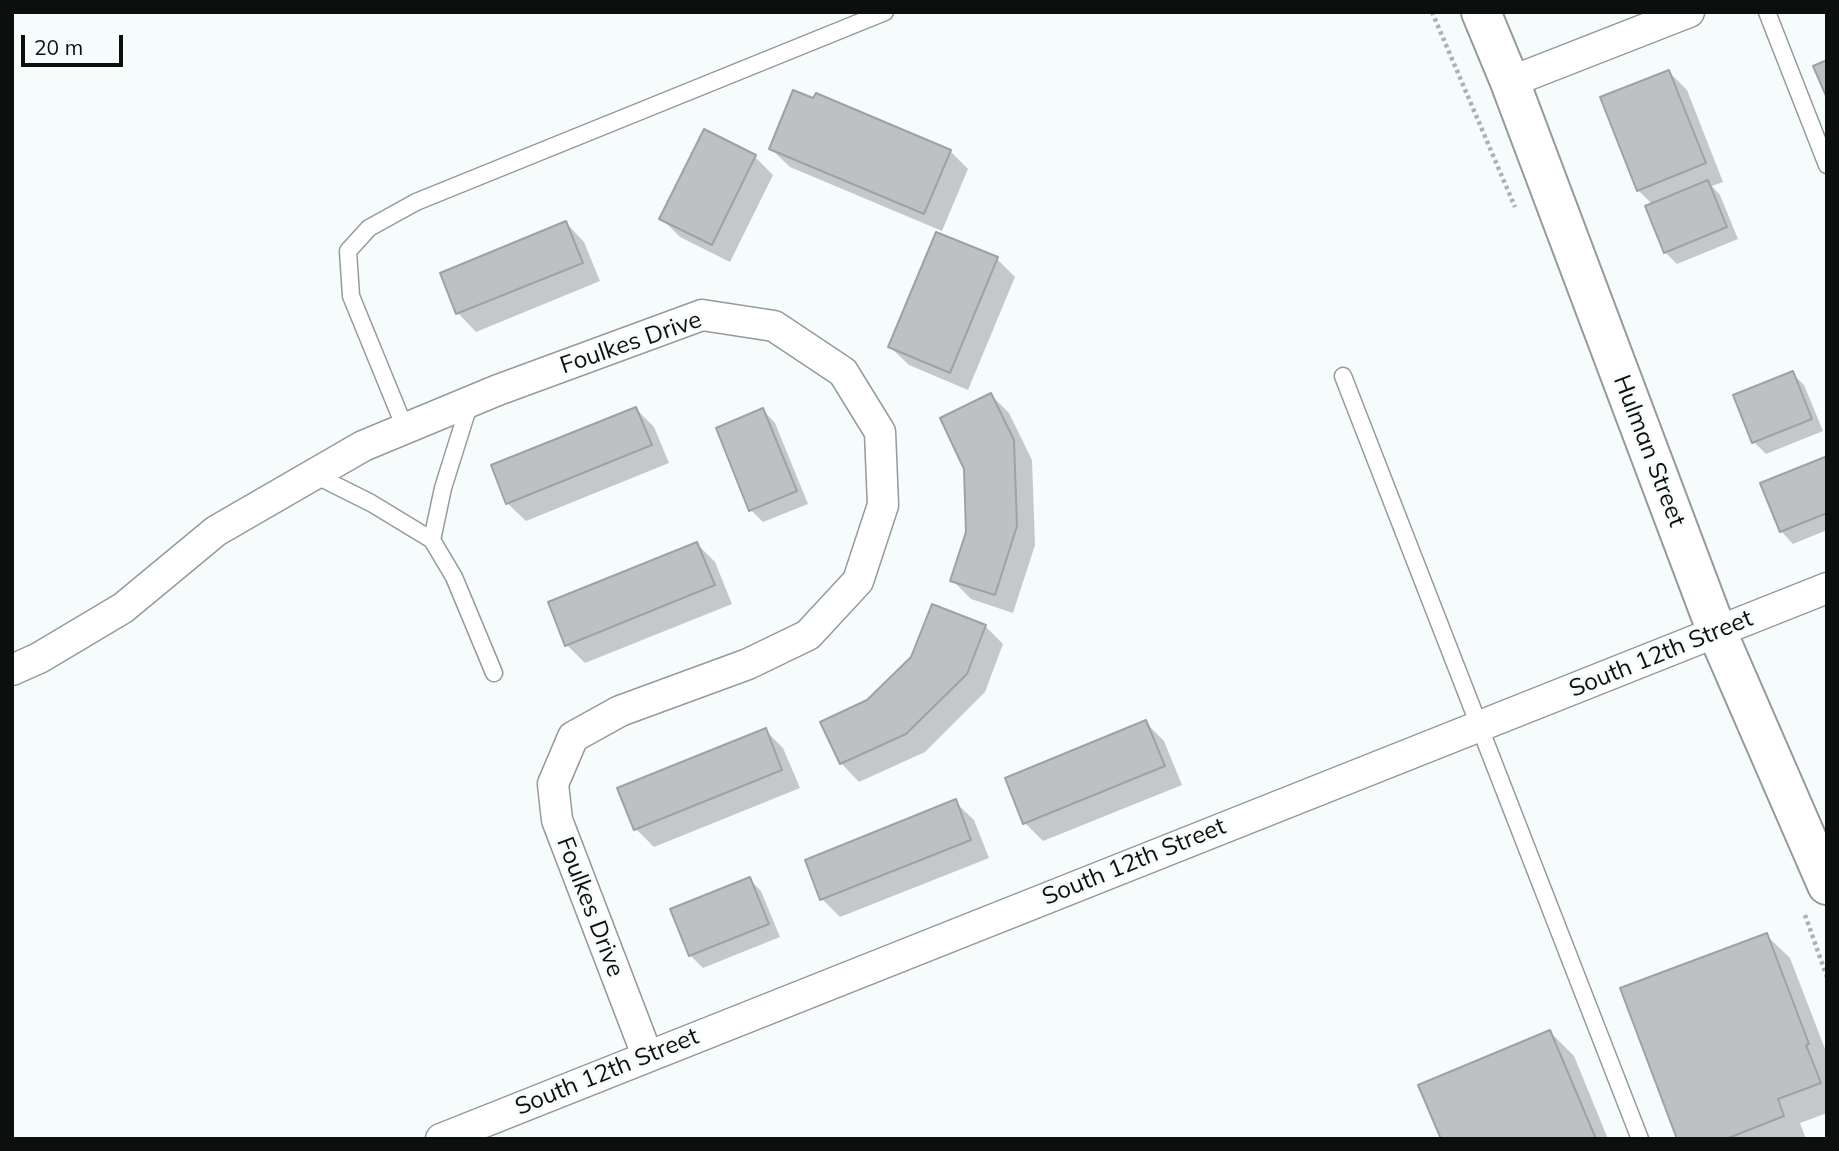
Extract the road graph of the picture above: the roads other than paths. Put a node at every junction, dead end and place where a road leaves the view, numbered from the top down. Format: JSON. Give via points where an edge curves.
{"nodes":[{"id":1,"x":886,"y":12,"type":"edge"},
{"id":2,"x":1480,"y":12,"type":"edge"},
{"id":3,"x":1689,"y":12,"type":"edge"},
{"id":4,"x":1767,"y":12,"type":"edge"},
{"id":5,"x":1510,"y":82,"type":"junction"},
{"id":6,"x":1827,"y":165,"type":"edge"},
{"id":7,"x":1343,"y":376,"type":"dead end"},
{"id":8,"x":470,"y":402,"type":"junction"},
{"id":9,"x":405,"y":428,"type":"junction"},
{"id":10,"x":313,"y":474,"type":"junction"},
{"id":11,"x":432,"y":540,"type":"junction"},
{"id":12,"x":1827,"y":588,"type":"edge"},
{"id":13,"x":1717,"y":632,"type":"junction"},
{"id":14,"x":12,"y":670,"type":"edge"},
{"id":15,"x":494,"y":673,"type":"dead end"},
{"id":16,"x":1478,"y":726,"type":"junction"},
{"id":17,"x":1827,"y":885,"type":"edge"},
{"id":18,"x":646,"y":1055,"type":"junction"},
{"id":19,"x":441,"y":1139,"type":"edge"},
{"id":20,"x":1640,"y":1139,"type":"edge"}],
"edges":[{"from":1,"to":9,"type":"lane","via":[[416,202],[369,228],[348,251],[351,296]]},
{"from":2,"to":5,"type":"street","name":"Hulman Street"},
{"from":3,"to":5,"type":"street"},
{"from":4,"to":6,"type":"lane"},
{"from":5,"to":13,"type":"street","name":"Hulman Street"},
{"from":7,"to":16,"type":"lane"},
{"from":8,"to":9,"type":"street","name":"Foulkes Drive"},
{"from":8,"to":11,"type":"lane"},
{"from":8,"to":18,"type":"street","name":"Foulkes Drive","via":[[702,315],[774,326],[843,372],[880,432],[883,505],[858,581],[808,635],[748,664],[620,711],[573,737],[553,784],[557,820]]},
{"from":9,"to":10,"type":"street","name":"Foulkes Drive"},
{"from":10,"to":11,"type":"lane"},
{"from":10,"to":14,"type":"street","name":"Foulkes Drive","via":[[216,531],[123,608]]},
{"from":11,"to":15,"type":"lane","via":[[454,577]]},
{"from":12,"to":13,"type":"street","name":"South 12th Street"},
{"from":13,"to":16,"type":"street","name":"South 12th Street"},
{"from":13,"to":17,"type":"street","name":"Hulman Street"},
{"from":16,"to":18,"type":"street","name":"South 12th Street"},
{"from":16,"to":20,"type":"lane"},
{"from":18,"to":19,"type":"street","name":"South 12th Street"}]}
